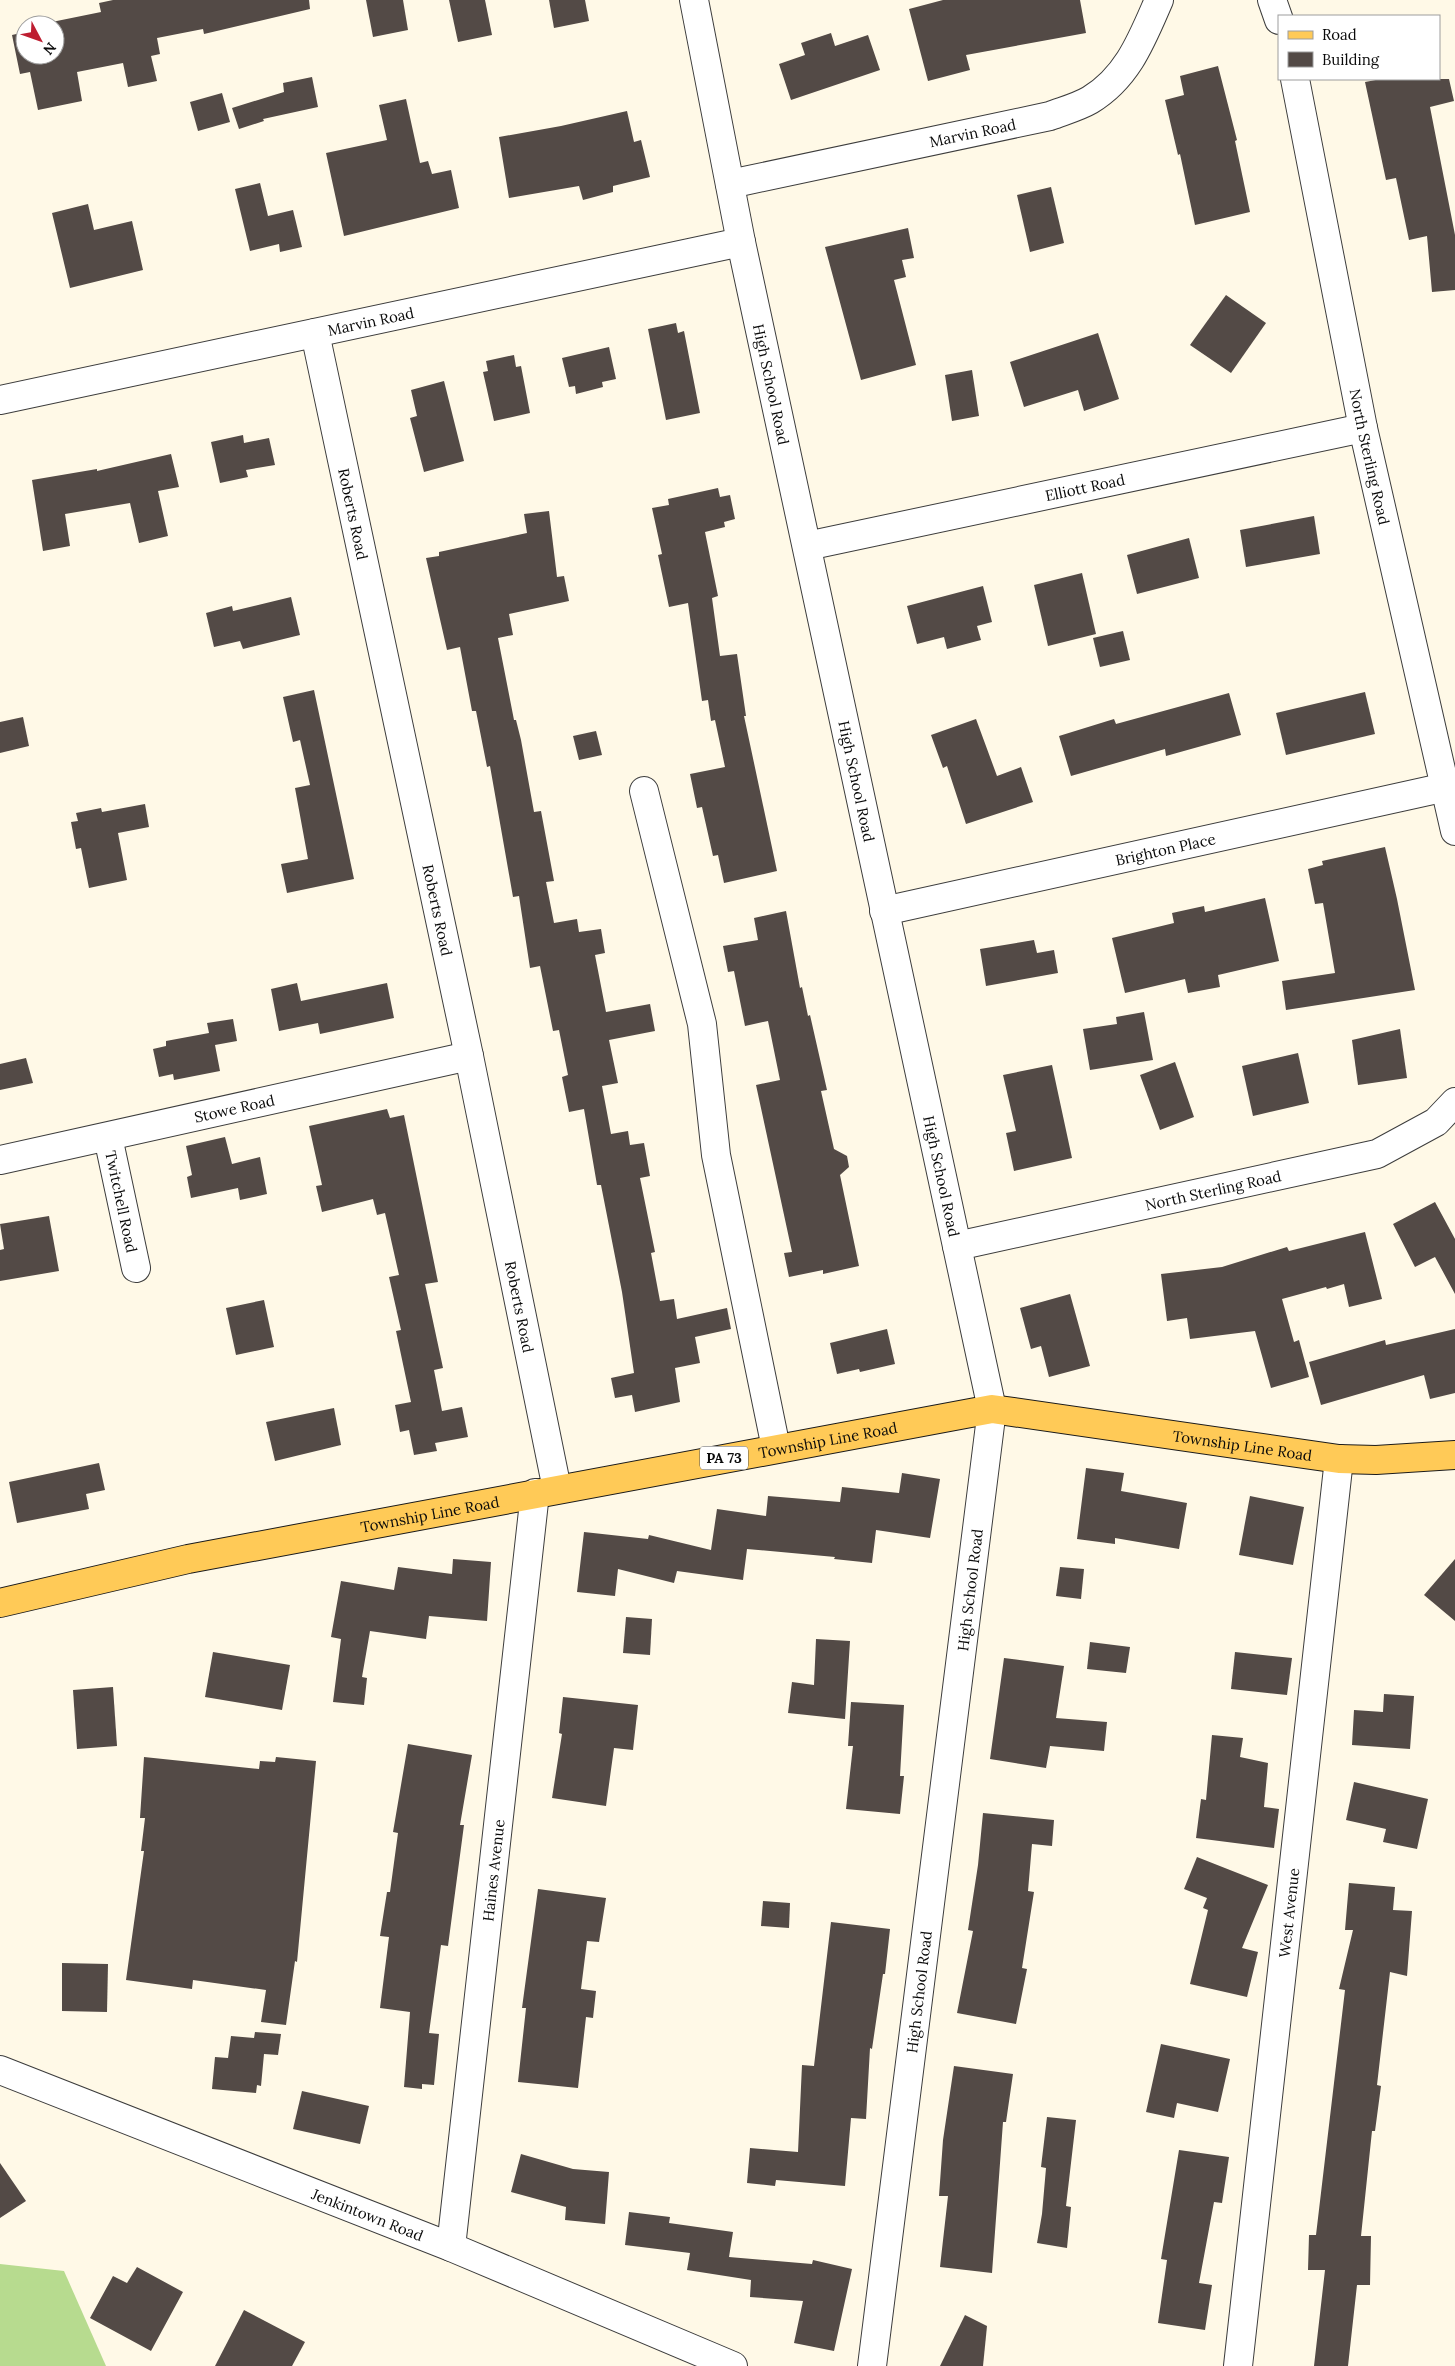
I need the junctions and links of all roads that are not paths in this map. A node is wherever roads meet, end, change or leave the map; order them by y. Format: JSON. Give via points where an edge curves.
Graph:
{"nodes":[{"id":1,"x":694,"y":0,"type":"edge"},
{"id":2,"x":1159,"y":0,"type":"edge"},
{"id":3,"x":1272,"y":0,"type":"edge"},
{"id":4,"x":1278,"y":17,"type":"edge"},
{"id":5,"x":1295,"y":80,"type":"edge"},
{"id":6,"x":730,"y":184,"type":"junction"},
{"id":7,"x":741,"y":242,"type":"junction"},
{"id":8,"x":315,"y":333,"type":"junction"},
{"id":9,"x":0,"y":400,"type":"edge"},
{"id":10,"x":1363,"y":428,"type":"junction"},
{"id":11,"x":807,"y":546,"type":"junction"},
{"id":12,"x":1446,"y":787,"type":"junction"},
{"id":13,"x":644,"y":791,"type":"dead end"},
{"id":14,"x":1455,"y":831,"type":"edge"},
{"id":15,"x":884,"y":911,"type":"junction"},
{"id":16,"x":469,"y":1056,"type":"junction"},
{"id":17,"x":1455,"y":1102,"type":"edge"},
{"id":18,"x":108,"y":1137,"type":"junction"},
{"id":19,"x":0,"y":1160,"type":"edge"},
{"id":20,"x":957,"y":1246,"type":"junction"},
{"id":21,"x":136,"y":1268,"type":"dead end"},
{"id":22,"x":992,"y":1409,"type":"junction"},
{"id":23,"x":776,"y":1448,"type":"junction"},
{"id":24,"x":1455,"y":1455,"type":"edge"},
{"id":25,"x":1339,"y":1459,"type":"junction"},
{"id":26,"x":546,"y":1491,"type":"junction"},
{"id":27,"x":0,"y":1603,"type":"edge"},
{"id":28,"x":0,"y":2070,"type":"edge"},
{"id":29,"x":451,"y":2247,"type":"junction"},
{"id":30,"x":699,"y":2360,"type":"edge"},
{"id":31,"x":734,"y":2366,"type":"edge"},
{"id":32,"x":872,"y":2366,"type":"edge"},
{"id":33,"x":1238,"y":2366,"type":"edge"}],
"edges":[{"from":1,"to":6,"type":"street","name":"High School Road"},
{"from":2,"to":6,"type":"street","name":"Marvin Road","via":[[1138,49],[1118,78],[1089,101],[1050,116]]},
{"from":3,"to":4,"type":"street"},
{"from":5,"to":10,"type":"street","name":"North Sterling Road"},
{"from":6,"to":7,"type":"street","name":"High School Road"},
{"from":7,"to":8,"type":"street","name":"Marvin Road"},
{"from":7,"to":11,"type":"street","name":"High School Road"},
{"from":8,"to":9,"type":"street","name":"Marvin Road"},
{"from":8,"to":16,"type":"street","name":"Roberts Road"},
{"from":10,"to":11,"type":"street","name":"Elliott Road"},
{"from":10,"to":12,"type":"street","name":"North Sterling Road"},
{"from":11,"to":15,"type":"street","name":"High School Road"},
{"from":12,"to":14,"type":"street","name":"North Sterling Road"},
{"from":12,"to":15,"type":"street","name":"Brighton Place"},
{"from":13,"to":23,"type":"street","via":[[702,1024],[716,1155]]},
{"from":15,"to":20,"type":"street","name":"High School Road"},
{"from":16,"to":18,"type":"street","name":"Stowe Road"},
{"from":16,"to":26,"type":"street","name":"Roberts Road"},
{"from":17,"to":20,"type":"street","name":"North Sterling Road","via":[[1436,1122],[1377,1154]]},
{"from":18,"to":19,"type":"street","name":"Stowe Road"},
{"from":18,"to":21,"type":"street","name":"Twitchell Road"},
{"from":20,"to":22,"type":"street","name":"High School Road"},
{"from":22,"to":23,"type":"main road","name":"Township Line Road","number":"PA 73"},
{"from":22,"to":25,"type":"main road","name":"Township Line Road","number":"PA 73"},
{"from":22,"to":32,"type":"street","name":"High School Road"},
{"from":23,"to":26,"type":"main road","name":"Township Line Road","number":"PA 73"},
{"from":24,"to":25,"type":"main road","name":"Township Line Road","number":"PA 73"},
{"from":25,"to":33,"type":"street","name":"West Avenue"},
{"from":26,"to":27,"type":"main road","name":"Township Line Road","number":"PA 73","via":[[188,1559]]},
{"from":26,"to":29,"type":"street","name":"Haines Avenue"},
{"from":28,"to":29,"type":"street","name":"Jenkintown Road"},
{"from":29,"to":30,"type":"street","name":"Jenkintown Road"},
{"from":30,"to":31,"type":"street","name":"Jenkintown Road"}]}
